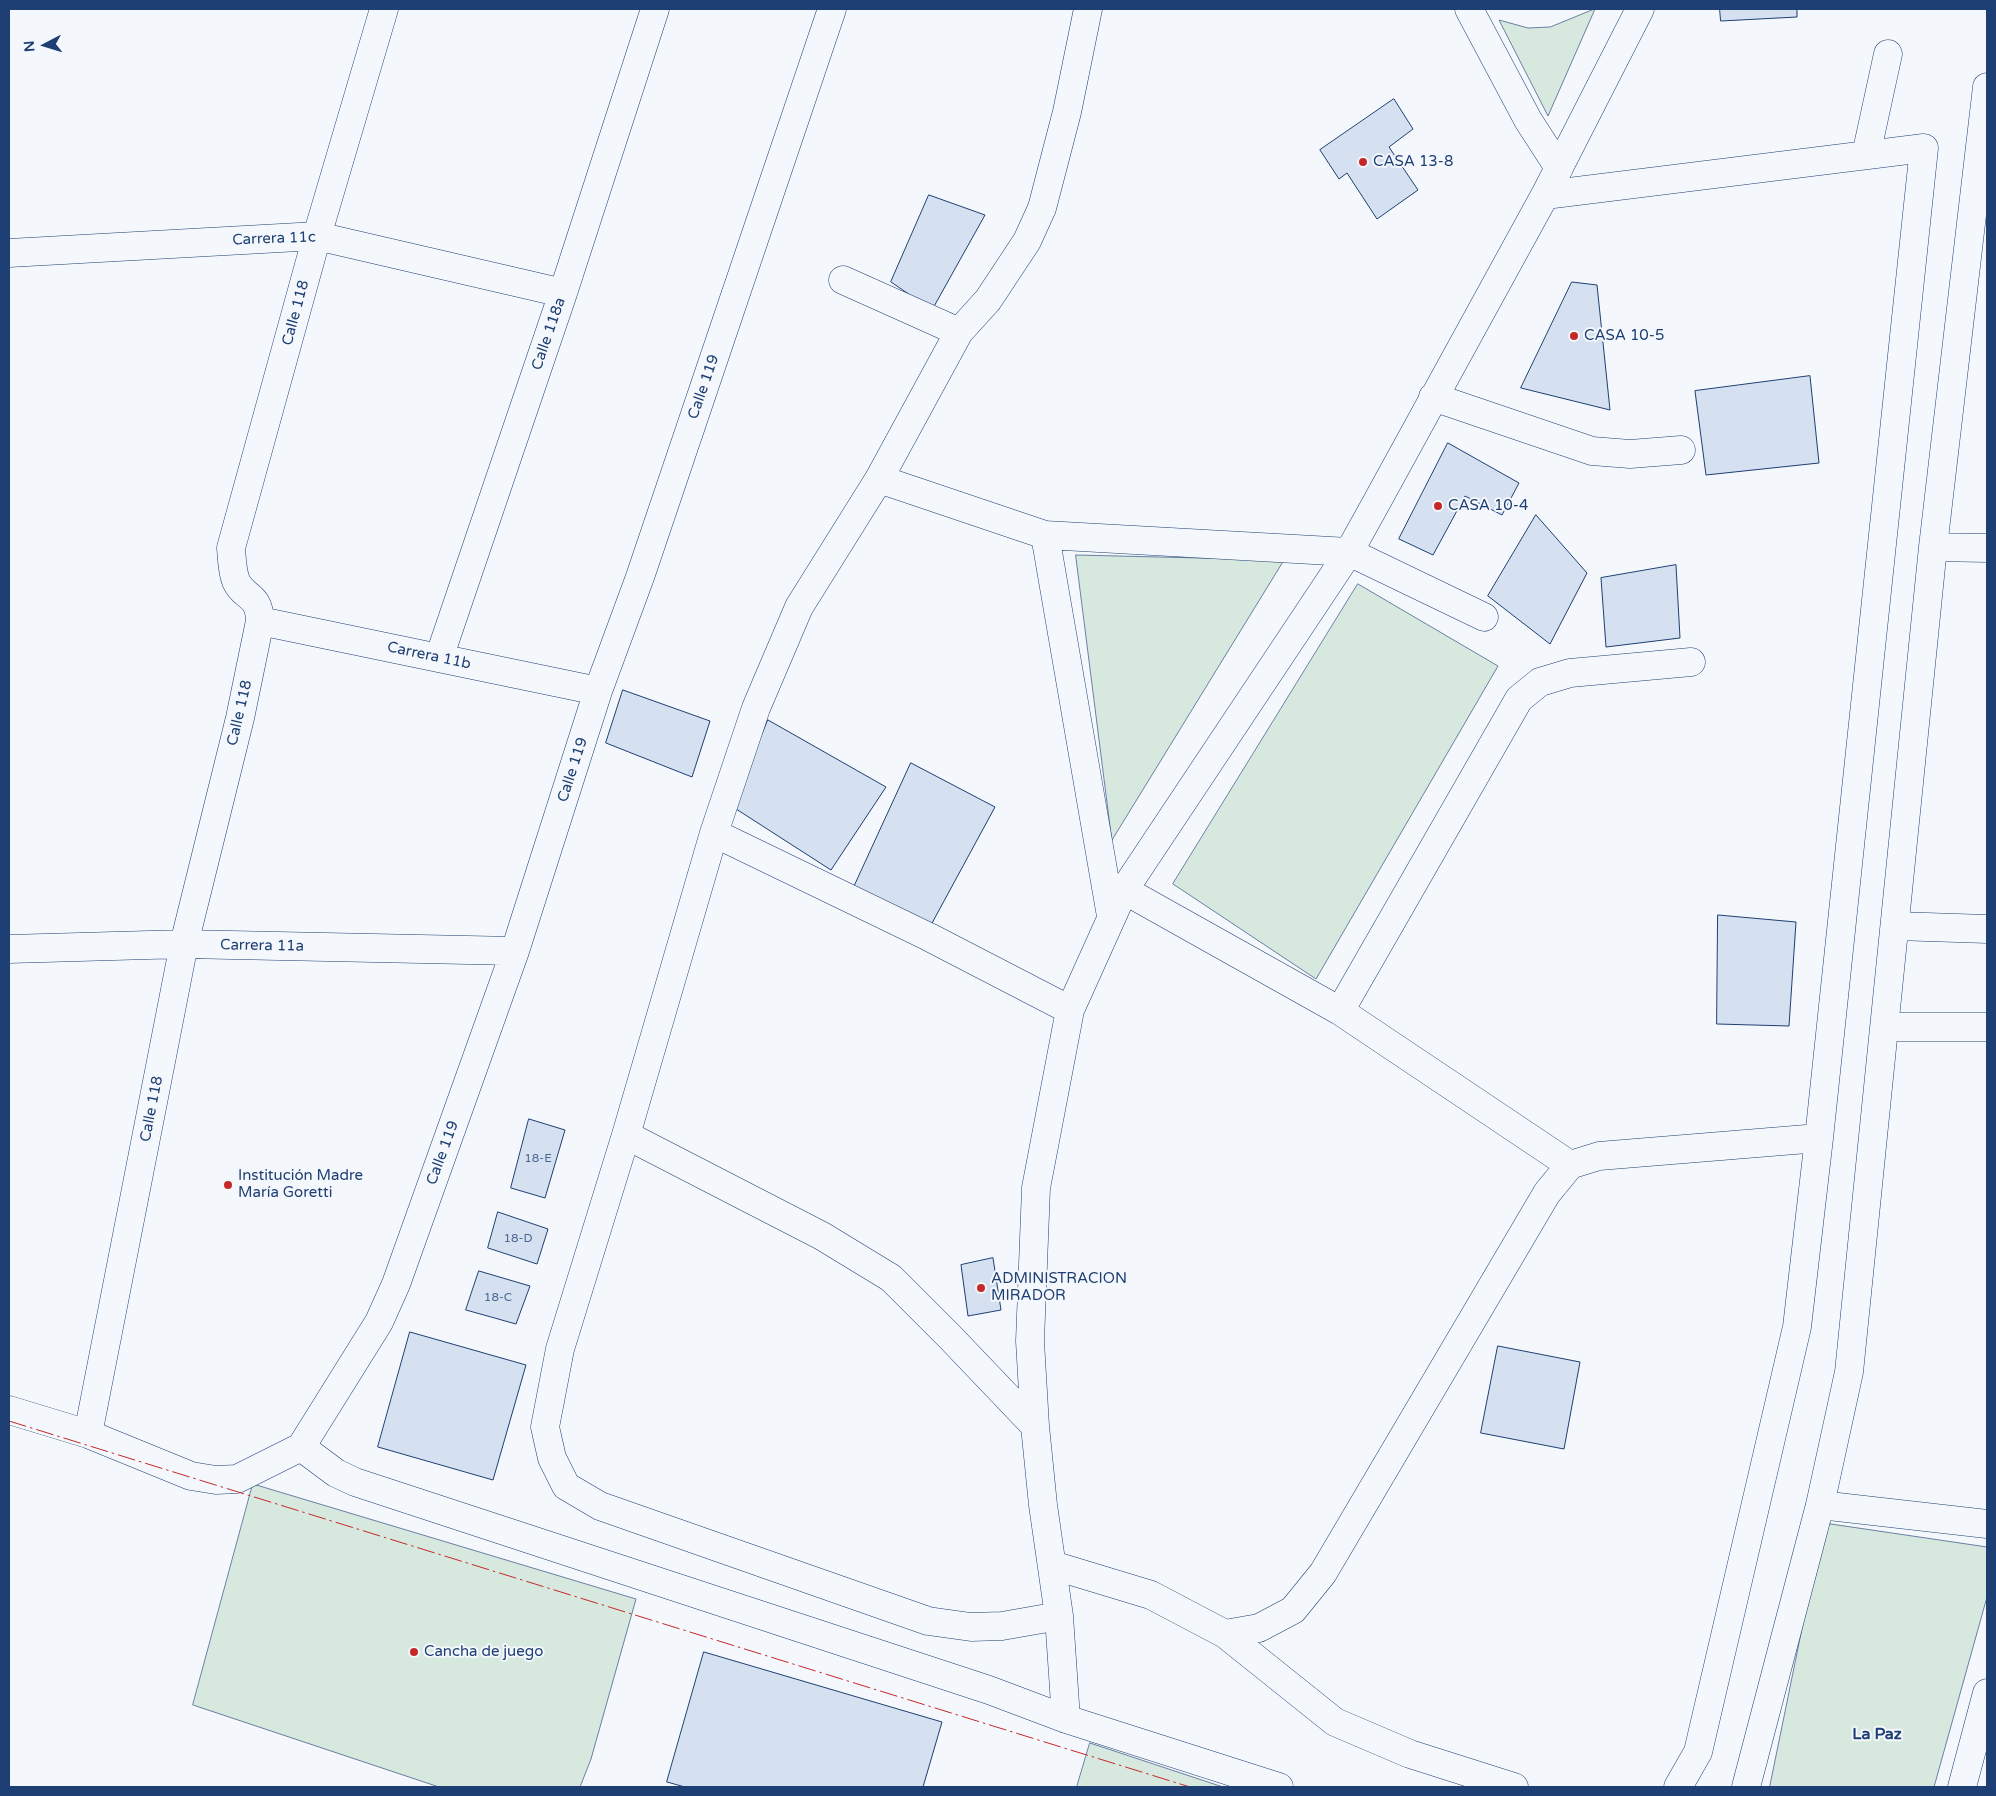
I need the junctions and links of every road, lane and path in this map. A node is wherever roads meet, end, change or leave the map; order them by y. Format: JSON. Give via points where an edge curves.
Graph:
{"nodes":[{"id":1,"x":384,"y":9,"type":"edge"},
{"id":2,"x":655,"y":9,"type":"edge"},
{"id":3,"x":832,"y":9,"type":"edge"},
{"id":4,"x":1088,"y":9,"type":"edge"},
{"id":5,"x":1470,"y":9,"type":"edge"},
{"id":6,"x":1640,"y":9,"type":"edge"},
{"id":7,"x":1888,"y":54,"type":"dead end"},
{"id":8,"x":1987,"y":87,"type":"edge"},
{"id":9,"x":1866,"y":155,"type":"junction"},
{"id":10,"x":1559,"y":168,"type":"junction"},
{"id":11,"x":1545,"y":195,"type":"junction"},
{"id":12,"x":317,"y":236,"type":"junction"},
{"id":13,"x":9,"y":253,"type":"edge"},
{"id":14,"x":844,"y":280,"type":"dead end"},
{"id":15,"x":563,"y":293,"type":"junction"},
{"id":16,"x":959,"y":332,"type":"junction"},
{"id":17,"x":1434,"y":397,"type":"junction"},
{"id":18,"x":1681,"y":450,"type":"dead end"},
{"id":19,"x":879,"y":479,"type":"junction"},
{"id":20,"x":1044,"y":535,"type":"junction"},
{"id":21,"x":1933,"y":546,"type":"junction"},
{"id":22,"x":1987,"y":548,"type":"edge"},
{"id":23,"x":1349,"y":552,"type":"junction"},
{"id":24,"x":1484,"y":617,"type":"dead end"},
{"id":25,"x":260,"y":621,"type":"junction"},
{"id":26,"x":439,"y":658,"type":"junction"},
{"id":27,"x":1691,"y":662,"type":"dead end"},
{"id":28,"x":598,"y":691,"type":"junction"},
{"id":29,"x":714,"y":833,"type":"junction"},
{"id":30,"x":1124,"y":890,"type":"junction"},
{"id":31,"x":1111,"y":916,"type":"junction"},
{"id":32,"x":1896,"y":926,"type":"junction"},
{"id":33,"x":1987,"y":929,"type":"edge"},
{"id":34,"x":184,"y":944,"type":"junction"},
{"id":35,"x":9,"y":949,"type":"edge"},
{"id":36,"x":515,"y":951,"type":"junction"},
{"id":37,"x":1070,"y":1010,"type":"junction"},
{"id":38,"x":1340,"y":1011,"type":"junction"},
{"id":39,"x":1885,"y":1027,"type":"junction"},
{"id":40,"x":1987,"y":1027,"type":"edge"},
{"id":41,"x":626,"y":1135,"type":"junction"},
{"id":42,"x":1820,"y":1138,"type":"junction"},
{"id":43,"x":1570,"y":1165,"type":"junction"},
{"id":44,"x":9,"y":1410,"type":"edge"},
{"id":45,"x":1035,"y":1426,"type":"junction"},
{"id":46,"x":88,"y":1434,"type":"junction"},
{"id":47,"x":301,"y":1447,"type":"junction"},
{"id":48,"x":1820,"y":1505,"type":"junction"},
{"id":49,"x":1987,"y":1524,"type":"edge"},
{"id":50,"x":1052,"y":1565,"type":"junction"},
{"id":51,"x":1059,"y":1616,"type":"junction"},
{"id":52,"x":1225,"y":1634,"type":"junction"},
{"id":53,"x":1987,"y":1692,"type":"edge"},
{"id":54,"x":1066,"y":1719,"type":"junction"},
{"id":55,"x":1279,"y":1787,"type":"edge"},
{"id":56,"x":1514,"y":1787,"type":"edge"},
{"id":57,"x":1678,"y":1787,"type":"edge"},
{"id":58,"x":1746,"y":1787,"type":"edge"},
{"id":59,"x":1962,"y":1787,"type":"edge"}],
"edges":[{"from":1,"to":12,"type":"street","name":"Calle 118"},
{"from":2,"to":15,"type":"street","name":"Calle 118a"},
{"from":3,"to":28,"type":"street","name":"Calle 119","via":[[640,577]]},
{"from":4,"to":16,"type":"street","via":[[1067,112],[1042,208],[1007,275]]},
{"from":5,"to":10,"type":"street","via":[[1528,120]]},
{"from":6,"to":10,"type":"street"},
{"from":7,"to":9,"type":"street"},
{"from":8,"to":21,"type":"street"},
{"from":9,"to":11,"type":"street"},
{"from":9,"to":42,"type":"street","via":[[1924,148]]},
{"from":10,"to":11,"type":"street"},
{"from":11,"to":17,"type":"street"},
{"from":12,"to":13,"type":"street","name":"Carrera 11c"},
{"from":12,"to":15,"type":"street","name":"Carrera 11c"},
{"from":12,"to":25,"type":"street","name":"Calle 118","via":[[231,548],[237,582],[256,602]]},
{"from":14,"to":16,"type":"street"},
{"from":15,"to":26,"type":"street","name":"Calle 118a"},
{"from":16,"to":19,"type":"street"},
{"from":17,"to":18,"type":"street","via":[[1592,451],[1630,454]]},
{"from":17,"to":23,"type":"street"},
{"from":19,"to":20,"type":"street"},
{"from":19,"to":29,"type":"street","via":[[799,607],[756,708]]},
{"from":20,"to":23,"type":"street"},
{"from":20,"to":31,"type":"street"},
{"from":21,"to":22,"type":"street"},
{"from":21,"to":32,"type":"street"},
{"from":23,"to":24,"type":"street"},
{"from":23,"to":30,"type":"street"},
{"from":25,"to":26,"type":"street","name":"Carrera 11b"},
{"from":25,"to":34,"type":"street","name":"Calle 118","via":[[240,718]]},
{"from":26,"to":28,"type":"street","name":"Carrera 11b"},
{"from":27,"to":38,"type":"street","via":[[1570,673],[1540,682],[1519,698]]},
{"from":28,"to":36,"type":"street","name":"Calle 119"},
{"from":29,"to":37,"type":"street","via":[[912,928]]},
{"from":29,"to":41,"type":"street"},
{"from":30,"to":31,"type":"street"},
{"from":30,"to":38,"type":"street"},
{"from":31,"to":37,"type":"street"},
{"from":32,"to":33,"type":"street"},
{"from":32,"to":39,"type":"street"},
{"from":34,"to":35,"type":"street","name":"Carrera 11a"},
{"from":34,"to":36,"type":"street","name":"Carrera 11a"},
{"from":34,"to":46,"type":"street","name":"Calle 118"},
{"from":36,"to":47,"type":"street","name":"Calle 119","via":[[383,1314]]},
{"from":37,"to":45,"type":"street","via":[[1036,1188],[1030,1341]]},
{"from":38,"to":43,"type":"street"},
{"from":39,"to":40,"type":"street"},
{"from":39,"to":48,"type":"street","via":[[1849,1372]]},
{"from":41,"to":45,"type":"street","via":[[822,1236],[891,1278]]},
{"from":41,"to":51,"type":"street","via":[[560,1349],[545,1427],[552,1458],[566,1486],[600,1506],[928,1621],[1002,1626]]},
{"from":42,"to":43,"type":"street","via":[[1599,1156]]},
{"from":42,"to":57,"type":"street","via":[[1797,1327],[1698,1752]]},
{"from":43,"to":52,"type":"street","via":[[1547,1194],[1323,1573],[1293,1610],[1259,1628]]},
{"from":44,"to":46,"type":"street"},
{"from":45,"to":50,"type":"street"},
{"from":46,"to":47,"type":"street","via":[[191,1476],[216,1480],[237,1479]]},
{"from":47,"to":54,"type":"street","via":[[336,1474],[355,1482],[989,1690]]},
{"from":48,"to":49,"type":"street"},
{"from":48,"to":58,"type":"street"},
{"from":50,"to":51,"type":"street"},
{"from":50,"to":52,"type":"street","via":[[1151,1595]]},
{"from":51,"to":54,"type":"street"},
{"from":52,"to":56,"type":"street","via":[[1335,1722],[1410,1754]]},
{"from":53,"to":59,"type":"street"},
{"from":54,"to":55,"type":"street"}]}
